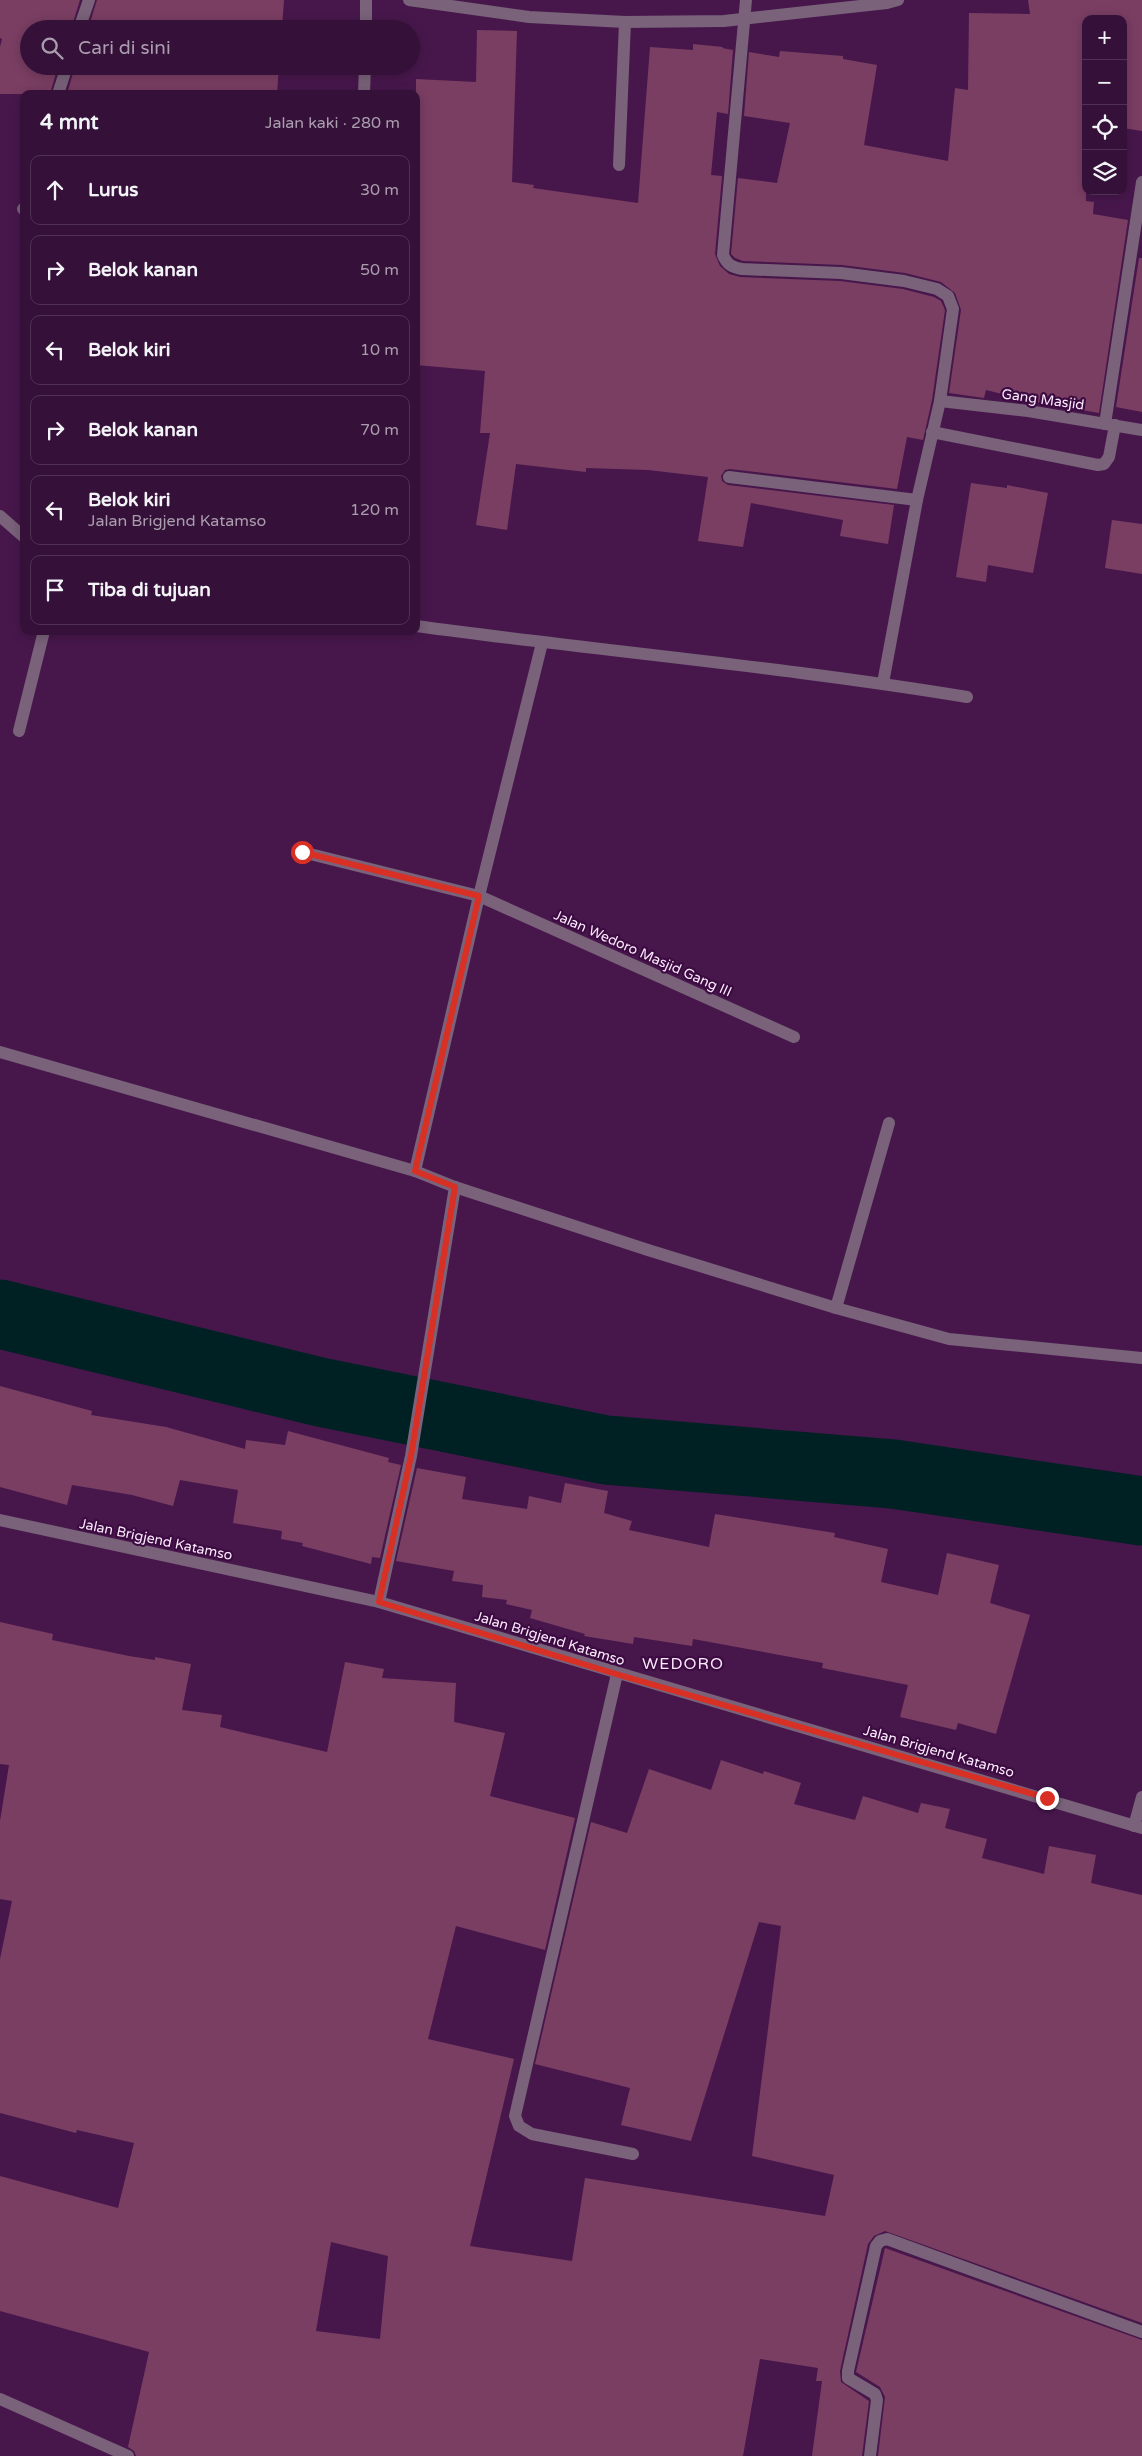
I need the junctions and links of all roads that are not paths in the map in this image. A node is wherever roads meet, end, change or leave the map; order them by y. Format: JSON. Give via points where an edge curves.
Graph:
{"nodes":[{"id":1,"x":89,"y":0,"type":"edge"},
{"id":2,"x":366,"y":0,"type":"edge"},
{"id":3,"x":409,"y":0,"type":"edge"},
{"id":4,"x":746,"y":0,"type":"edge"},
{"id":5,"x":898,"y":0,"type":"edge"},
{"id":6,"x":745,"y":18,"type":"junction"},
{"id":7,"x":83,"y":20,"type":"edge"},
{"id":8,"x":366,"y":20,"type":"edge"},
{"id":9,"x":625,"y":22,"type":"junction"},
{"id":10,"x":64,"y":75,"type":"edge"},
{"id":11,"x":365,"y":75,"type":"edge"},
{"id":12,"x":59,"y":90,"type":"edge"},
{"id":13,"x":364,"y":90,"type":"edge"},
{"id":14,"x":619,"y":165,"type":"dead end"},
{"id":15,"x":1142,"y":182,"type":"edge"},
{"id":16,"x":940,"y":401,"type":"junction"},
{"id":17,"x":1110,"y":424,"type":"junction"},
{"id":18,"x":1142,"y":430,"type":"edge"},
{"id":19,"x":932,"y":432,"type":"junction"},
{"id":20,"x":729,"y":477,"type":"dead end"},
{"id":21,"x":917,"y":500,"type":"junction"},
{"id":22,"x":0,"y":516,"type":"edge"},
{"id":23,"x":20,"y":534,"type":"edge"},
{"id":24,"x":420,"y":627,"type":"edge"},
{"id":25,"x":43,"y":635,"type":"edge"},
{"id":26,"x":542,"y":643,"type":"junction"},
{"id":27,"x":883,"y":683,"type":"junction"},
{"id":28,"x":967,"y":697,"type":"dead end"},
{"id":29,"x":19,"y":731,"type":"dead end"},
{"id":30,"x":302,"y":852,"type":"dead end"},
{"id":31,"x":479,"y":896,"type":"junction"},
{"id":32,"x":794,"y":1037,"type":"dead end"},
{"id":33,"x":0,"y":1052,"type":"edge"},
{"id":34,"x":890,"y":1123,"type":"dead end"},
{"id":35,"x":415,"y":1171,"type":"junction"},
{"id":36,"x":455,"y":1187,"type":"junction"},
{"id":37,"x":836,"y":1308,"type":"junction"},
{"id":38,"x":1142,"y":1358,"type":"edge"},
{"id":39,"x":0,"y":1520,"type":"edge"},
{"id":40,"x":379,"y":1602,"type":"junction"},
{"id":41,"x":616,"y":1674,"type":"junction"},
{"id":42,"x":1142,"y":1797,"type":"edge"},
{"id":43,"x":1138,"y":1827,"type":"edge"},
{"id":44,"x":633,"y":2154,"type":"dead end"},
{"id":45,"x":1142,"y":2332,"type":"edge"},
{"id":46,"x":0,"y":2399,"type":"edge"},
{"id":47,"x":128,"y":2456,"type":"edge"},
{"id":48,"x":870,"y":2456,"type":"edge"}],
"edges":[{"from":1,"to":7,"type":"street"},
{"from":2,"to":8,"type":"street"},
{"from":3,"to":9,"type":"street","via":[[529,17]]},
{"from":4,"to":6,"type":"street"},
{"from":5,"to":6,"type":"street"},
{"from":6,"to":9,"type":"street"},
{"from":6,"to":16,"type":"street","via":[[723,255],[726,262],[742,269],[840,273],[904,281],[937,289],[948,296],[953,309]]},
{"from":9,"to":14,"type":"street"},
{"from":10,"to":12,"type":"street"},
{"from":11,"to":13,"type":"street"},
{"from":15,"to":17,"type":"street"},
{"from":16,"to":17,"type":"street","name":"Gang Masjid"},
{"from":16,"to":19,"type":"street"},
{"from":17,"to":18,"type":"street","name":"Gang Masjid"},
{"from":17,"to":19,"type":"street","via":[[1109,457],[1104,464],[1098,465]]},
{"from":19,"to":21,"type":"street"},
{"from":20,"to":21,"type":"street"},
{"from":21,"to":27,"type":"street"},
{"from":22,"to":23,"type":"street"},
{"from":24,"to":26,"type":"street"},
{"from":25,"to":29,"type":"street"},
{"from":26,"to":27,"type":"street"},
{"from":26,"to":31,"type":"street"},
{"from":27,"to":28,"type":"street"},
{"from":30,"to":31,"type":"street","name":"Jalan Wedoro Masjid Gang III"},
{"from":31,"to":32,"type":"street","name":"Jalan Wedoro Masjid Gang III"},
{"from":31,"to":35,"type":"street"},
{"from":33,"to":35,"type":"street"},
{"from":34,"to":37,"type":"street"},
{"from":35,"to":36,"type":"street"},
{"from":36,"to":37,"type":"street"},
{"from":36,"to":40,"type":"street","via":[[411,1456]]},
{"from":37,"to":38,"type":"street","via":[[949,1340]]},
{"from":39,"to":40,"type":"street","name":"Jalan Brigjend Katamso"},
{"from":40,"to":41,"type":"street","name":"Jalan Brigjend Katamso"},
{"from":41,"to":43,"type":"street","name":"Jalan Brigjend Katamso"},
{"from":41,"to":44,"type":"street","via":[[515,2116],[519,2126],[532,2134]]},
{"from":42,"to":43,"type":"street"},
{"from":45,"to":48,"type":"street","via":[[887,2239],[880,2241],[876,2246],[848,2371],[848,2378],[875,2394],[877,2400]]},
{"from":46,"to":47,"type":"street"}]}
